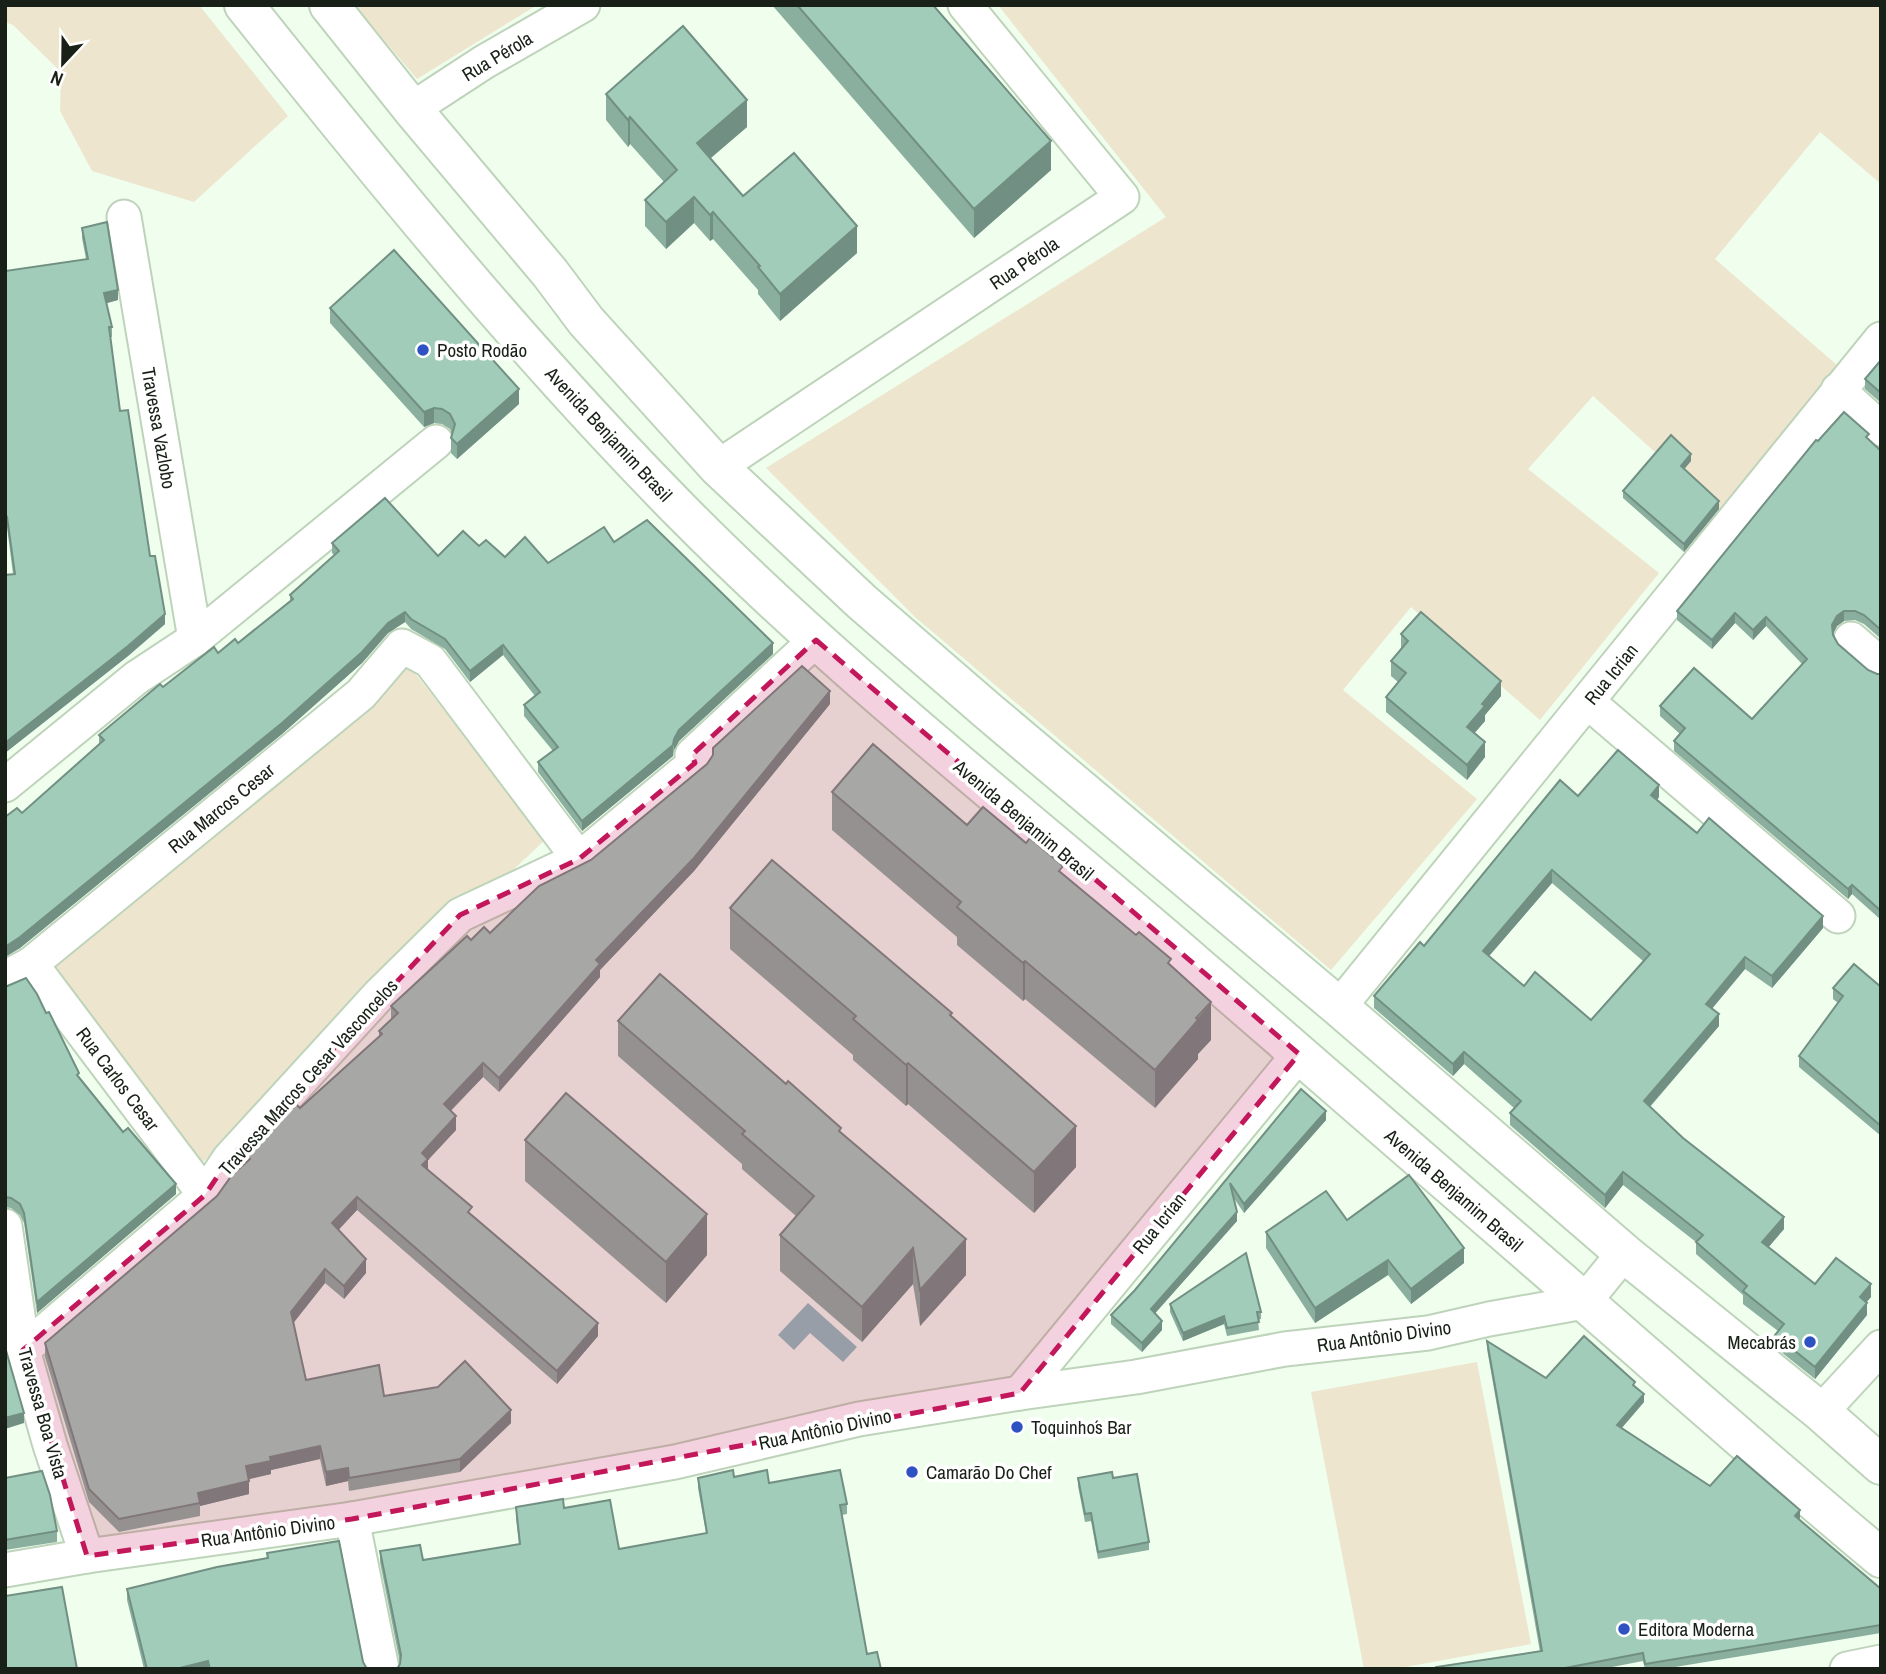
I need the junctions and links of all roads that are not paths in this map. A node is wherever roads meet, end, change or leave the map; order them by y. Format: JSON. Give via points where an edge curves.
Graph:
{"nodes":[{"id":1,"x":244,"y":5,"type":"edge"},
{"id":2,"x":329,"y":5,"type":"edge"},
{"id":3,"x":583,"y":5,"type":"edge"},
{"id":4,"x":964,"y":5,"type":"edge"},
{"id":5,"x":412,"y":109,"type":"junction"},
{"id":6,"x":124,"y":217,"type":"dead end"},
{"id":7,"x":597,"y":333,"type":"junction"},
{"id":8,"x":1881,"y":339,"type":"edge"},
{"id":9,"x":548,"y":369,"type":"junction"},
{"id":10,"x":1838,"y":390,"type":"junction"},
{"id":11,"x":1881,"y":429,"type":"edge"},
{"id":12,"x":436,"y":442,"type":"dead end"},
{"id":13,"x":718,"y":467,"type":"junction"},
{"id":14,"x":195,"y":639,"type":"junction"},
{"id":15,"x":1851,"y":639,"type":"dead end"},
{"id":16,"x":816,"y":640,"type":"junction"},
{"id":17,"x":1881,"y":666,"type":"edge"},
{"id":18,"x":1588,"y":702,"type":"junction"},
{"id":19,"x":5,"y":785,"type":"edge"},
{"id":20,"x":1119,"y":821,"type":"junction"},
{"id":21,"x":579,"y":859,"type":"junction"},
{"id":22,"x":1081,"y":869,"type":"junction"},
{"id":23,"x":1838,"y":916,"type":"dead end"},
{"id":24,"x":18,"y":971,"type":"edge"},
{"id":25,"x":1339,"y":1006,"type":"junction"},
{"id":26,"x":1299,"y":1054,"type":"junction"},
{"id":27,"x":205,"y":1195,"type":"junction"},
{"id":28,"x":5,"y":1226,"type":"edge"},
{"id":29,"x":1624,"y":1253,"type":"junction"},
{"id":30,"x":1584,"y":1302,"type":"junction"},
{"id":31,"x":1881,"y":1347,"type":"edge"},
{"id":32,"x":23,"y":1350,"type":"junction"},
{"id":33,"x":1020,"y":1393,"type":"junction"},
{"id":34,"x":1821,"y":1412,"type":"junction"},
{"id":35,"x":1881,"y":1465,"type":"edge"},
{"id":36,"x":352,"y":1519,"type":"junction"},
{"id":37,"x":87,"y":1556,"type":"junction"},
{"id":38,"x":1881,"y":1558,"type":"edge"},
{"id":39,"x":5,"y":1570,"type":"edge"},
{"id":40,"x":1881,"y":1662,"type":"edge"},
{"id":41,"x":382,"y":1669,"type":"edge"},
{"id":42,"x":1847,"y":1669,"type":"edge"}],
"edges":[{"from":1,"to":9,"type":"main road","name":"Avenida Benjamim Brasil","via":[[460,270]]},
{"from":2,"to":5,"type":"main road"},
{"from":3,"to":5,"type":"street","name":"Rua Pérola"},
{"from":4,"to":13,"type":"street","name":"Rua Pérola","via":[[1122,197]]},
{"from":5,"to":7,"type":"main road"},
{"from":6,"to":14,"type":"street","name":"Travessa Vazlobo"},
{"from":7,"to":9,"type":"main road"},
{"from":7,"to":13,"type":"main road"},
{"from":8,"to":10,"type":"street","name":"Rua Icrian"},
{"from":9,"to":16,"type":"main road","name":"Avenida Benjamim Brasil","via":[[682,513]]},
{"from":10,"to":11,"type":"street"},
{"from":10,"to":18,"type":"street","name":"Rua Icrian"},
{"from":12,"to":14,"type":"street"},
{"from":13,"to":20,"type":"main road","via":[[862,602]]},
{"from":14,"to":19,"type":"street","via":[[136,678]]},
{"from":15,"to":17,"type":"street"},
{"from":16,"to":21,"type":"street","name":"Travessa Marcos Cesar Vasconcelos","via":[[692,755],[695,764]]},
{"from":16,"to":22,"type":"main road","name":"Avenida Benjamim Brasil"},
{"from":18,"to":23,"type":"street"},
{"from":18,"to":25,"type":"street","name":"Rua Icrian"},
{"from":20,"to":22,"type":"main road"},
{"from":20,"to":25,"type":"main road"},
{"from":21,"to":24,"type":"street","name":"Rua Marcos Cesar","via":[[430,661],[402,646],[360,694]]},
{"from":21,"to":27,"type":"street","name":"Travessa Marcos Cesar Vasconcelos","via":[[460,915],[379,995],[239,1149]]},
{"from":22,"to":26,"type":"main road","name":"Avenida Benjamim Brasil"},
{"from":24,"to":27,"type":"street","name":"Rua Carlos Cesar"},
{"from":25,"to":29,"type":"main road"},
{"from":26,"to":30,"type":"main road","name":"Avenida Benjamim Brasil"},
{"from":26,"to":33,"type":"street","name":"Rua Icrian"},
{"from":27,"to":32,"type":"street","name":"Travessa Marcos Cesar Vasconcelos"},
{"from":28,"to":32,"type":"street","name":"Travessa Boa Vista"},
{"from":29,"to":30,"type":"street"},
{"from":29,"to":34,"type":"main road"},
{"from":30,"to":33,"type":"street","name":"Rua Antônio Divino","via":[[1428,1333],[1285,1349]]},
{"from":30,"to":38,"type":"main road","name":"Avenida Benjamim Brasil"},
{"from":31,"to":34,"type":"street"},
{"from":32,"to":37,"type":"street","name":"Travessa Boa Vista"},
{"from":33,"to":36,"type":"street","name":"Rua Antônio Divino","via":[[859,1419],[676,1462]]},
{"from":34,"to":35,"type":"main road"},
{"from":36,"to":37,"type":"street","name":"Rua Antônio Divino"},
{"from":36,"to":41,"type":"street"},
{"from":37,"to":39,"type":"street","name":"Rua Antônio Divino"},
{"from":40,"to":42,"type":"street"}]}
